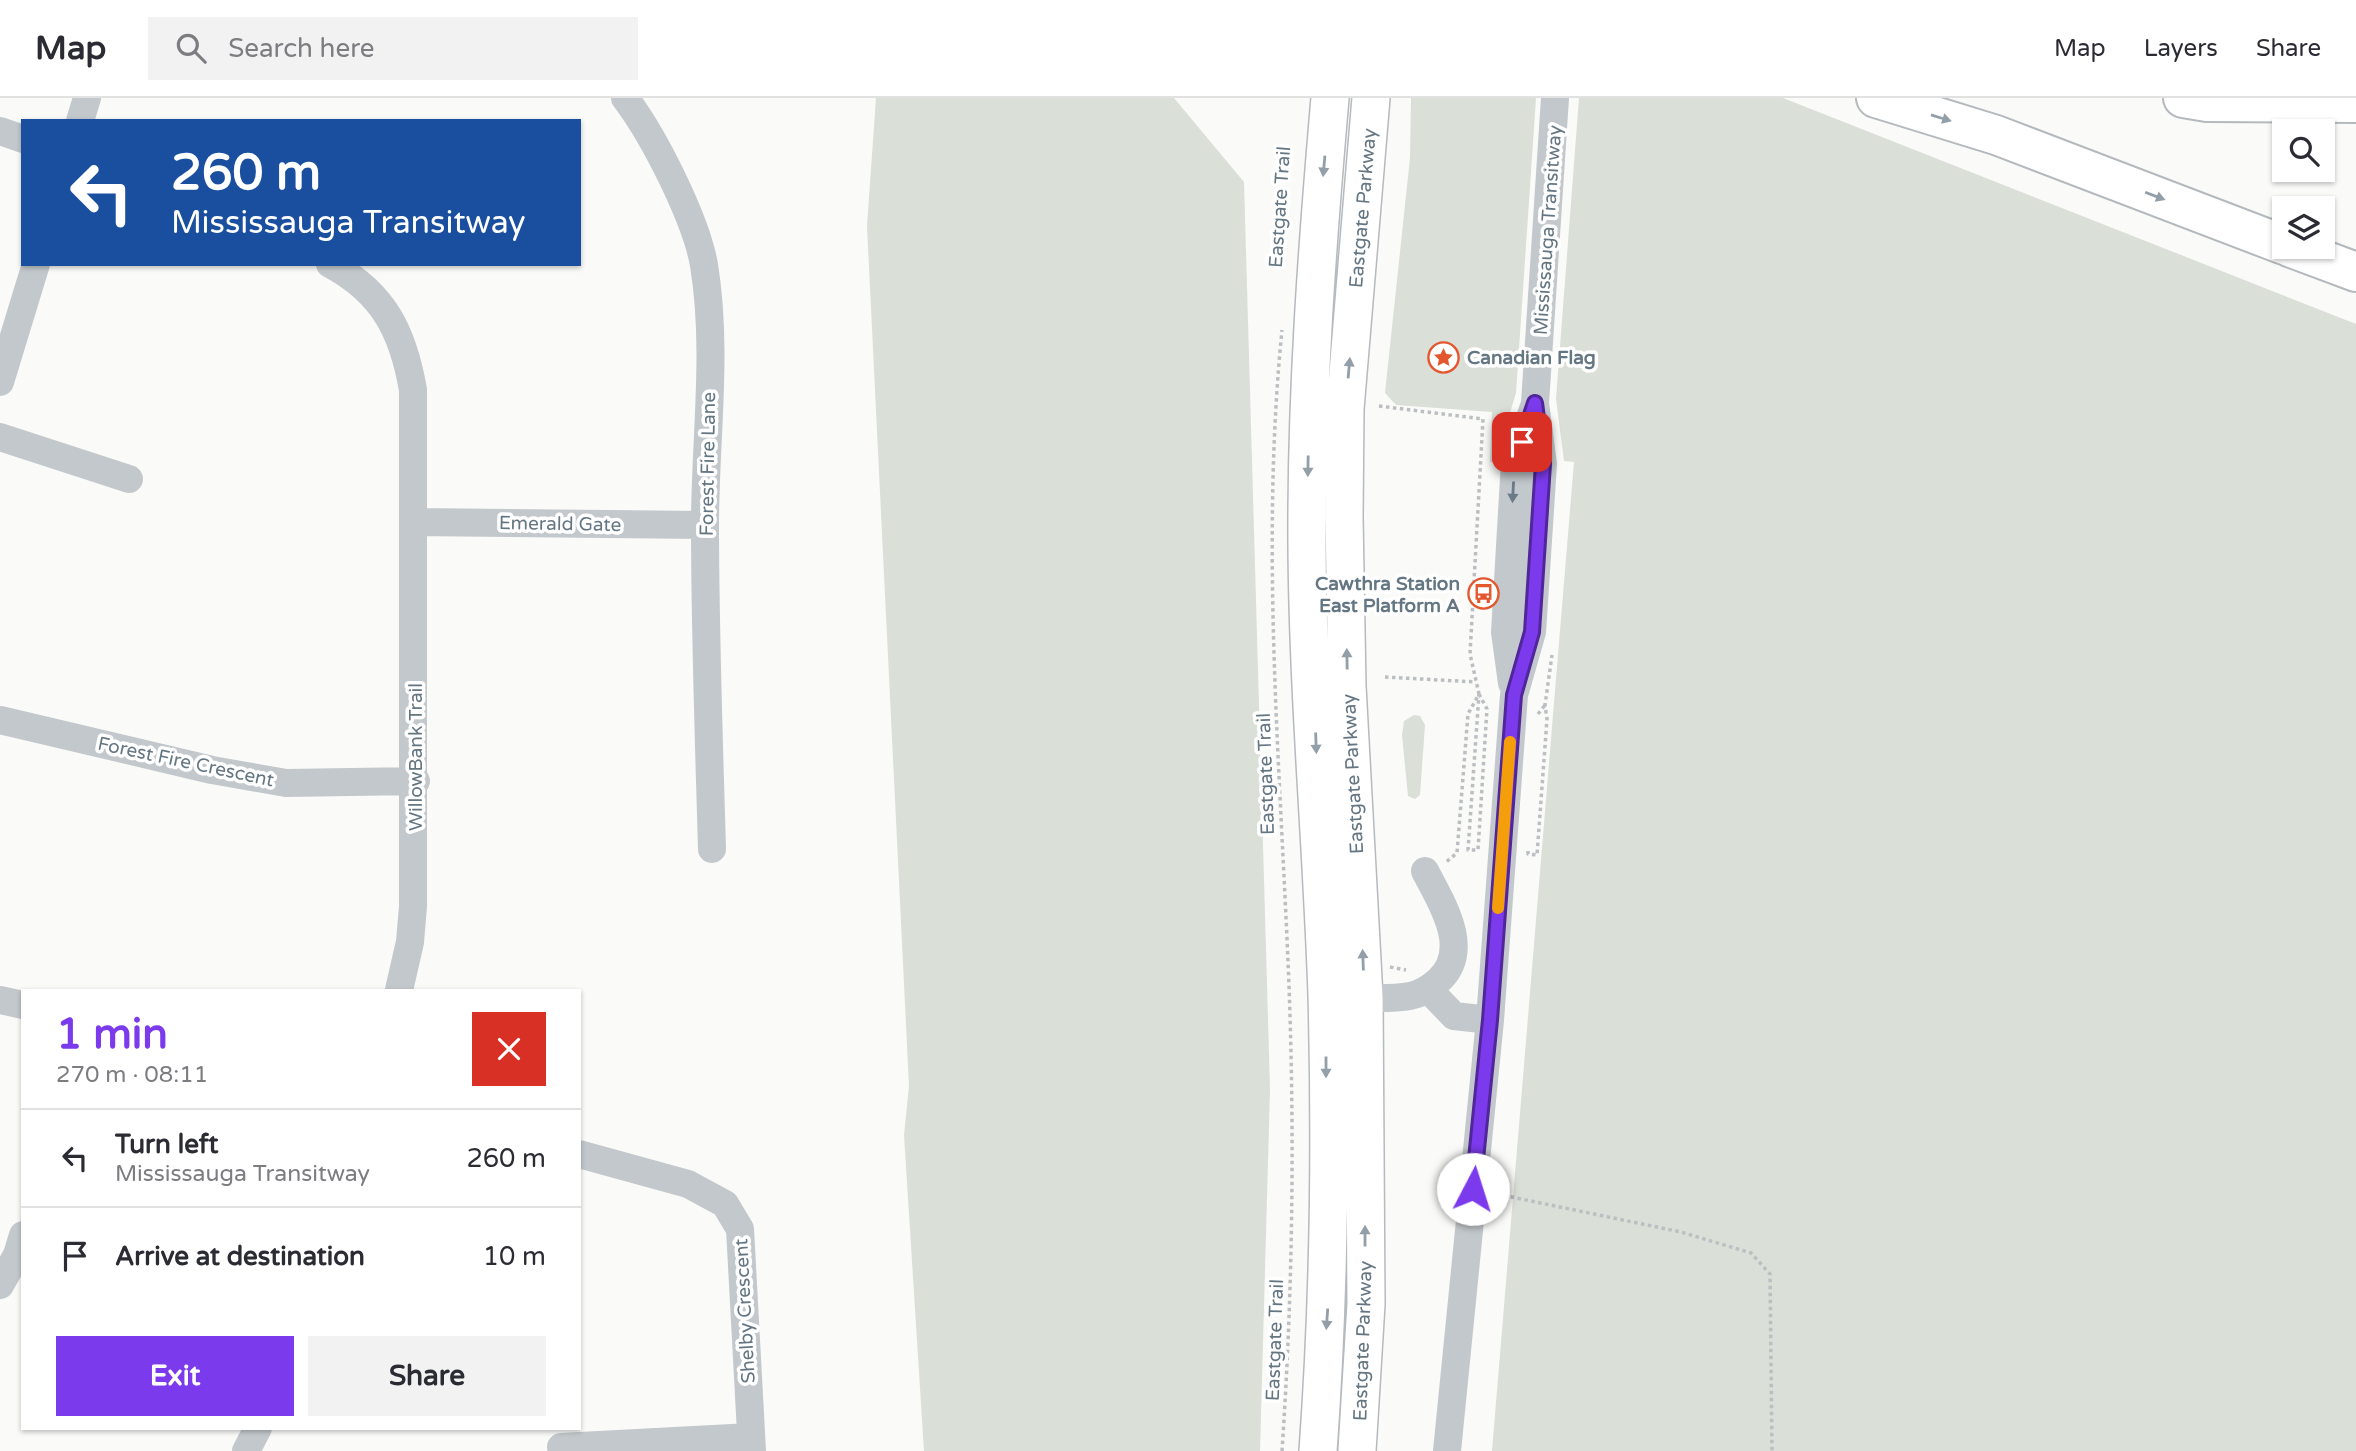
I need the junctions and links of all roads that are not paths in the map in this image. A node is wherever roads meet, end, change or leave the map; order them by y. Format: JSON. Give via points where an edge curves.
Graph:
{"nodes":[{"id":1,"x":87,"y":98,"type":"edge"},
{"id":2,"x":1330,"y":98,"type":"edge"},
{"id":3,"x":1371,"y":98,"type":"edge"},
{"id":4,"x":1555,"y":98,"type":"edge"},
{"id":5,"x":1876,"y":98,"type":"edge"},
{"id":6,"x":2183,"y":98,"type":"edge"},
{"id":7,"x":632,"y":100,"type":"edge"},
{"id":8,"x":2356,"y":103,"type":"edge"},
{"id":9,"x":81,"y":119,"type":"edge"},
{"id":10,"x":0,"y":131,"type":"edge"},
{"id":11,"x":21,"y":138,"type":"edge"},
{"id":12,"x":2272,"y":240,"type":"edge"},
{"id":13,"x":2321,"y":259,"type":"edge"},
{"id":14,"x":35,"y":266,"type":"edge"},
{"id":15,"x":334,"y":266,"type":"edge"},
{"id":16,"x":2356,"y":272,"type":"edge"},
{"id":17,"x":0,"y":382,"type":"edge"},
{"id":18,"x":0,"y":437,"type":"edge"},
{"id":19,"x":129,"y":479,"type":"dead end"},
{"id":20,"x":415,"y":522,"type":"junction"},
{"id":21,"x":705,"y":525,"type":"junction"},
{"id":22,"x":0,"y":720,"type":"edge"},
{"id":23,"x":416,"y":781,"type":"junction"},
{"id":24,"x":712,"y":849,"type":"dead end"},
{"id":25,"x":1433,"y":868,"type":"road end"},
{"id":26,"x":1422,"y":978,"type":"junction"},
{"id":27,"x":399,"y":989,"type":"edge"},
{"id":28,"x":1364,"y":997,"type":"junction"},
{"id":29,"x":1327,"y":999,"type":"junction"},
{"id":30,"x":0,"y":1000,"type":"edge"},
{"id":31,"x":21,"y":1005,"type":"edge"},
{"id":32,"x":1490,"y":1020,"type":"junction"},
{"id":33,"x":581,"y":1155,"type":"edge"},
{"id":34,"x":21,"y":1242,"type":"edge"},
{"id":35,"x":0,"y":1285,"type":"edge"},
{"id":36,"x":257,"y":1430,"type":"edge"},
{"id":37,"x":751,"y":1444,"type":"edge"},
{"id":38,"x":561,"y":1447,"type":"dead end"},
{"id":39,"x":246,"y":1451,"type":"edge"},
{"id":40,"x":1318,"y":1451,"type":"edge"},
{"id":41,"x":1357,"y":1451,"type":"edge"},
{"id":42,"x":1447,"y":1451,"type":"edge"}],
"edges":[{"from":1,"to":9,"type":"street"},
{"from":2,"to":29,"type":"main road","name":"Eastgate Parkway","one_way":true,"via":[[1311,325],[1307,536]]},
{"from":28,"to":3,"type":"main road","name":"Eastgate Parkway","one_way":true,"via":[[1347,686],[1344,504],[1345,409]]},
{"from":4,"to":32,"type":"street","name":"Mississauga Transitway","via":[[1535,403],[1543,464],[1532,632],[1514,695]]},
{"from":5,"to":12,"type":"highway","one_way":true,"via":[[1996,135]]},
{"from":6,"to":8,"type":"highway"},
{"from":7,"to":21,"type":"street","name":"Forest Fire Lane","via":[[683,203],[704,263],[710,323]]},
{"from":10,"to":11,"type":"street"},
{"from":13,"to":16,"type":"highway"},
{"from":14,"to":17,"type":"street"},
{"from":15,"to":20,"type":"street","via":[[375,298],[395,325],[407,354],[413,390]]},
{"from":18,"to":19,"type":"street"},
{"from":20,"to":21,"type":"street","name":"Emerald Gate"},
{"from":20,"to":23,"type":"street","name":"WillowBank Trail"},
{"from":21,"to":24,"type":"street","name":"Forest Fire Lane"},
{"from":22,"to":23,"type":"street","name":"Forest Fire Crescent","via":[[286,783]]},
{"from":23,"to":27,"type":"street","name":"WillowBank Trail","via":[[414,906]]},
{"from":25,"to":26,"type":"street","via":[[1453,930],[1454,952],[1445,975]]},
{"from":26,"to":28,"type":"street","via":[[1411,996]]},
{"from":26,"to":32,"type":"street","via":[[1454,1016]]},
{"from":28,"to":29,"type":"street"},
{"from":41,"to":28,"type":"main road","name":"Eastgate Parkway","one_way":true,"via":[[1366,1304]]},
{"from":29,"to":40,"type":"main road","name":"Eastgate Parkway","one_way":true,"via":[[1328,1302]]},
{"from":30,"to":31,"type":"street"},
{"from":32,"to":42,"type":"street","name":"Mississauga Transitway"},
{"from":33,"to":37,"type":"street","name":"Shelby Crescent","via":[[688,1184],[725,1203],[740,1229]]},
{"from":34,"to":35,"type":"street"},
{"from":36,"to":39,"type":"street"},
{"from":37,"to":38,"type":"street"}]}
